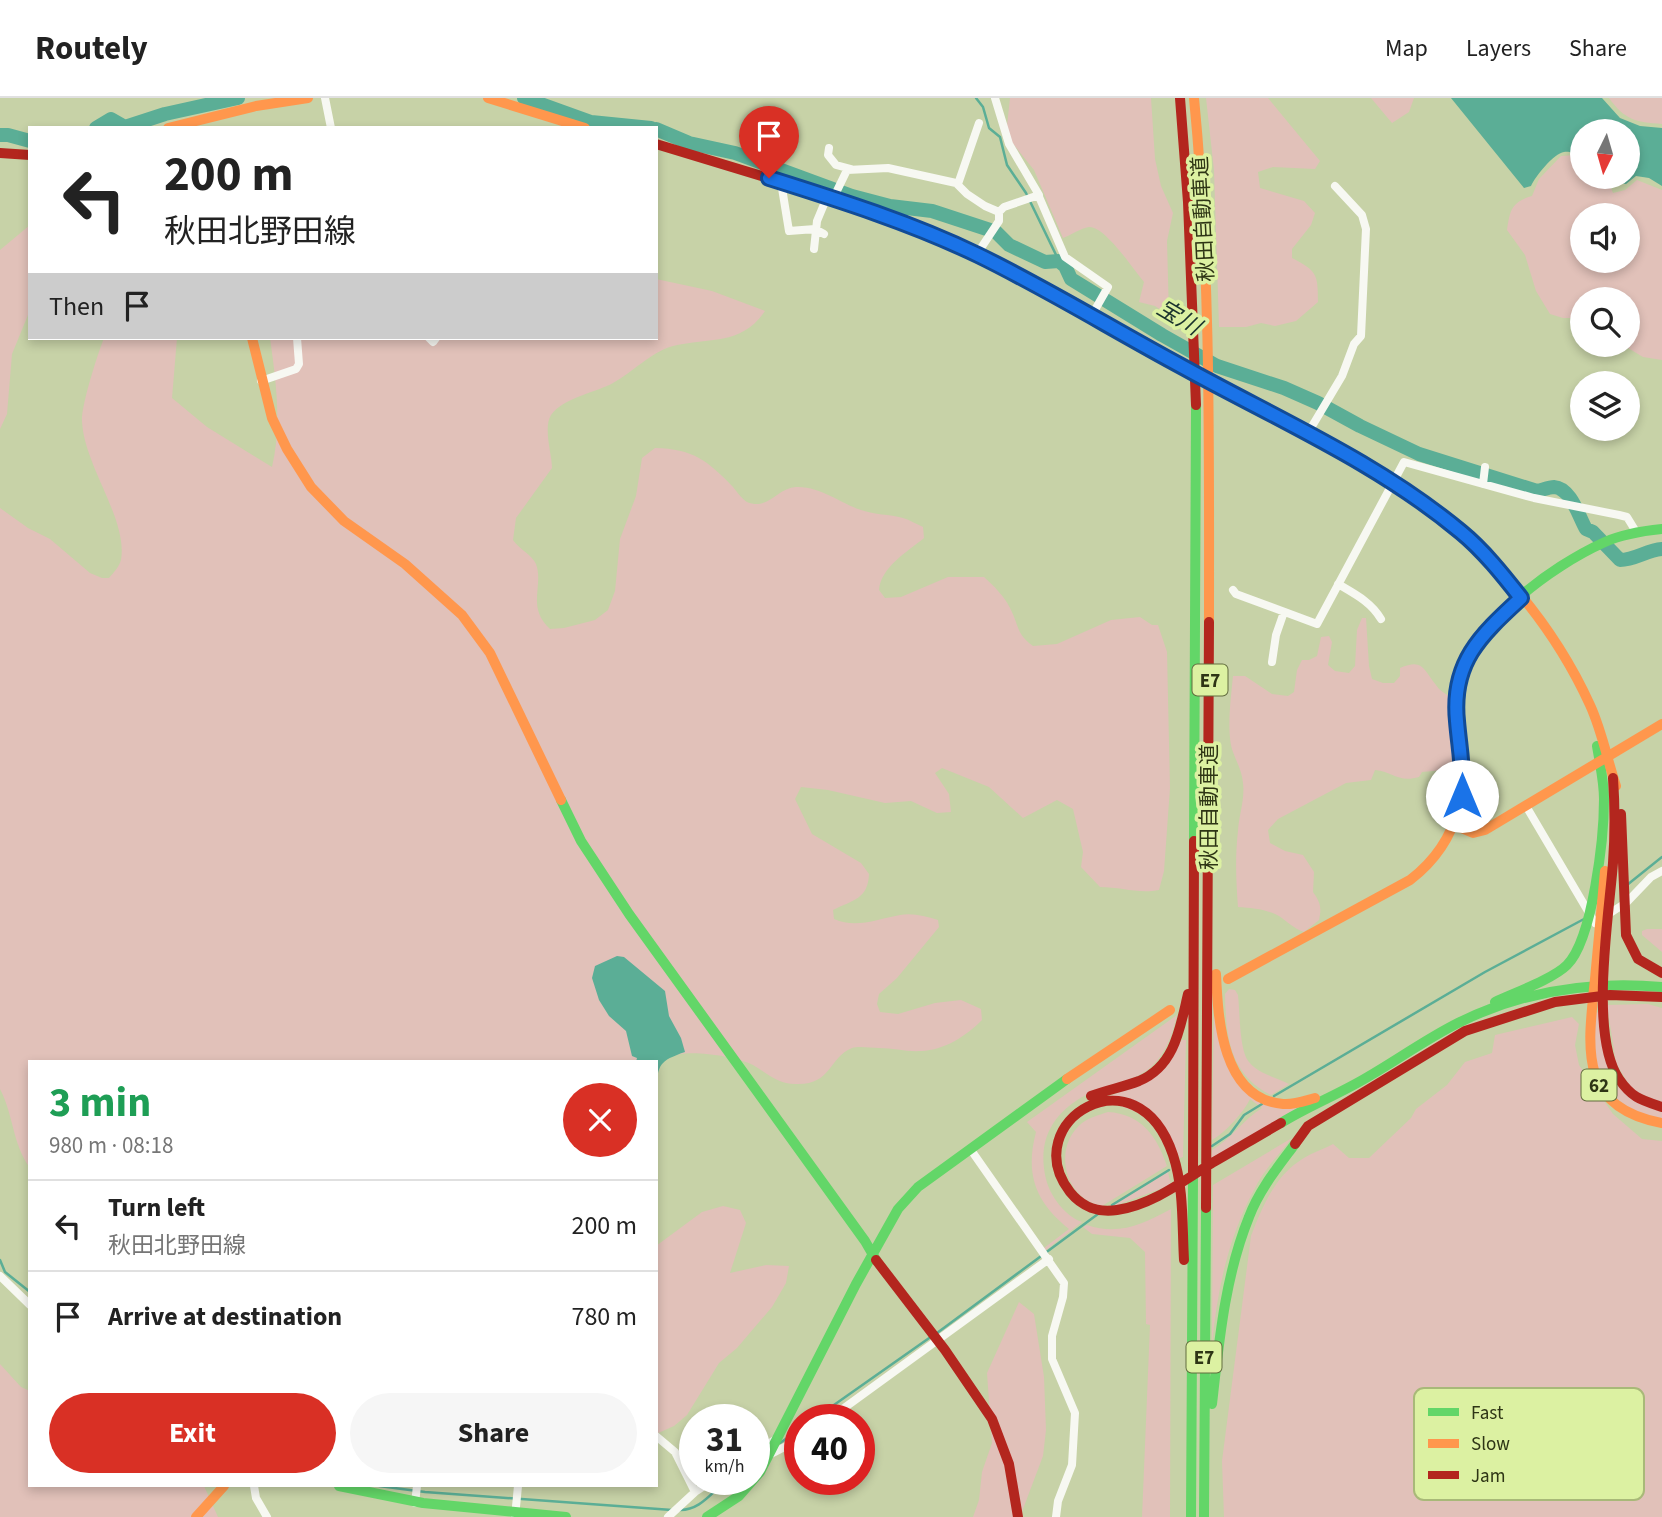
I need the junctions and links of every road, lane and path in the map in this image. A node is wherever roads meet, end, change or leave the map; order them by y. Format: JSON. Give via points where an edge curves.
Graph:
{"nodes":[{"id":1,"x":307,"y":98,"type":"edge"},
{"id":2,"x":325,"y":98,"type":"edge"},
{"id":3,"x":488,"y":98,"type":"edge"},
{"id":4,"x":995,"y":98,"type":"edge"},
{"id":5,"x":1180,"y":98,"type":"edge"},
{"id":6,"x":1194,"y":98,"type":"edge"},
{"id":7,"x":206,"y":123,"type":"edge"},
{"id":8,"x":979,"y":123,"type":"dead end"},
{"id":9,"x":183,"y":126,"type":"edge"},
{"id":10,"x":331,"y":126,"type":"edge"},
{"id":11,"x":579,"y":126,"type":"edge"},
{"id":12,"x":658,"y":145,"type":"edge"},
{"id":13,"x":829,"y":148,"type":"dead end"},
{"id":14,"x":0,"y":153,"type":"edge"},
{"id":15,"x":28,"y":155,"type":"edge"},
{"id":16,"x":851,"y":169,"type":"junction"},
{"id":17,"x":781,"y":182,"type":"junction"},
{"id":18,"x":958,"y":184,"type":"junction"},
{"id":19,"x":1335,"y":186,"type":"dead end"},
{"id":20,"x":1038,"y":193,"type":"junction"},
{"id":21,"x":833,"y":194,"type":"junction"},
{"id":22,"x":999,"y":212,"type":"junction"},
{"id":23,"x":815,"y":229,"type":"junction"},
{"id":24,"x":824,"y":234,"type":"dead end"},
{"id":25,"x":814,"y":249,"type":"dead end"},
{"id":26,"x":977,"y":254,"type":"junction"},
{"id":27,"x":1092,"y":315,"type":"junction"},
{"id":28,"x":252,"y":340,"type":"edge"},
{"id":29,"x":297,"y":340,"type":"edge"},
{"id":30,"x":261,"y":381,"type":"junction"},
{"id":31,"x":1308,"y":433,"type":"junction"},
{"id":32,"x":1485,"y":467,"type":"dead end"},
{"id":33,"x":1393,"y":482,"type":"junction"},
{"id":34,"x":1483,"y":484,"type":"junction"},
{"id":35,"x":1662,"y":529,"type":"edge"},
{"id":36,"x":1635,"y":530,"type":"junction"},
{"id":37,"x":1338,"y":584,"type":"junction"},
{"id":38,"x":1233,"y":590,"type":"dead end"},
{"id":39,"x":1521,"y":598,"type":"junction"},
{"id":40,"x":1284,"y":612,"type":"junction"},
{"id":41,"x":1381,"y":619,"type":"dead end"},
{"id":42,"x":1272,"y":662,"type":"dead end"},
{"id":43,"x":1662,"y":724,"type":"edge"},
{"id":44,"x":1606,"y":767,"type":"junction"},
{"id":45,"x":1613,"y":778,"type":"junction"},
{"id":46,"x":1526,"y":806,"type":"junction"},
{"id":47,"x":1454,"y":825,"type":"junction"},
{"id":48,"x":1209,"y":869,"type":"junction"},
{"id":49,"x":1604,"y":874,"type":"junction"},
{"id":50,"x":1660,"y":874,"type":"edge"},
{"id":51,"x":1194,"y":968,"type":"junction"},
{"id":52,"x":1662,"y":973,"type":"edge"},
{"id":53,"x":1228,"y":979,"type":"dead end"},
{"id":54,"x":1662,"y":987,"type":"edge"},
{"id":55,"x":1609,"y":995,"type":"junction"},
{"id":56,"x":1662,"y":997,"type":"edge"},
{"id":57,"x":1662,"y":1004,"type":"edge"},
{"id":58,"x":1170,"y":1010,"type":"dead end"},
{"id":59,"x":1598,"y":1010,"type":"junction"},
{"id":60,"x":1469,"y":1017,"type":"junction"},
{"id":61,"x":1337,"y":1093,"type":"junction"},
{"id":62,"x":1662,"y":1107,"type":"edge"},
{"id":63,"x":1326,"y":1114,"type":"junction"},
{"id":64,"x":1662,"y":1123,"type":"edge"},
{"id":65,"x":971,"y":1150,"type":"junction"},
{"id":66,"x":873,"y":1256,"type":"junction"},
{"id":67,"x":1049,"y":1259,"type":"junction"},
{"id":68,"x":0,"y":1276,"type":"edge"},
{"id":69,"x":28,"y":1303,"type":"edge"},
{"id":70,"x":937,"y":1340,"type":"junction"},
{"id":71,"x":1191,"y":1377,"type":"junction"},
{"id":72,"x":850,"y":1404,"type":"edge"},
{"id":73,"x":779,"y":1437,"type":"junction"},
{"id":74,"x":658,"y":1438,"type":"edge"},
{"id":75,"x":770,"y":1443,"type":"edge"},
{"id":76,"x":784,"y":1447,"type":"edge"},
{"id":77,"x":771,"y":1454,"type":"junction"},
{"id":78,"x":679,"y":1458,"type":"edge"},
{"id":79,"x":1204,"y":1479,"type":"junction"},
{"id":80,"x":223,"y":1487,"type":"edge"},
{"id":81,"x":254,"y":1487,"type":"edge"},
{"id":82,"x":343,"y":1487,"type":"edge"},
{"id":83,"x":417,"y":1487,"type":"edge"},
{"id":84,"x":518,"y":1487,"type":"edge"},
{"id":85,"x":692,"y":1495,"type":"edge"},
{"id":86,"x":415,"y":1503,"type":"junction"},
{"id":87,"x":515,"y":1512,"type":"edge"},
{"id":88,"x":196,"y":1517,"type":"edge"},
{"id":89,"x":267,"y":1517,"type":"edge"},
{"id":90,"x":566,"y":1517,"type":"edge"},
{"id":91,"x":667,"y":1517,"type":"edge"},
{"id":92,"x":707,"y":1517,"type":"edge"},
{"id":93,"x":1018,"y":1517,"type":"edge"},
{"id":94,"x":1056,"y":1517,"type":"edge"},
{"id":95,"x":1191,"y":1517,"type":"edge"},
{"id":96,"x":1204,"y":1517,"type":"edge"}],
"edges":[{"from":1,"to":7,"type":"main road","via":[[256,106]]},
{"from":2,"to":10,"type":"street"},
{"from":3,"to":11,"type":"main road"},
{"from":4,"to":20,"type":"street","via":[[1009,144]]},
{"from":5,"to":51,"type":"main road","name":"秋田自動車道","number":"E7","via":[[1196,388]]},
{"from":6,"to":48,"type":"main road","name":"秋田自動車道","number":"E7","via":[[1209,337]]},
{"from":7,"to":9,"type":"main road"},
{"from":8,"to":18,"type":"street"},
{"from":12,"to":17,"type":"main road"},
{"from":13,"to":16,"type":"street","via":[[828,155],[836,165]]},
{"from":14,"to":15,"type":"main road"},
{"from":16,"to":18,"type":"street","via":[[888,168]]},
{"from":16,"to":21,"type":"street"},
{"from":17,"to":21,"type":"main road"},
{"from":17,"to":23,"type":"street","via":[[789,231]]},
{"from":18,"to":22,"type":"street"},
{"from":19,"to":31,"type":"street","via":[[1362,215],[1366,229],[1361,336]]},
{"from":20,"to":22,"type":"street"},
{"from":20,"to":27,"type":"street","via":[[1065,257],[1108,287]]},
{"from":21,"to":23,"type":"street"},
{"from":21,"to":26,"type":"main road"},
{"from":22,"to":26,"type":"street"},
{"from":23,"to":24,"type":"street"},
{"from":23,"to":25,"type":"street"},
{"from":26,"to":27,"type":"main road"},
{"from":27,"to":31,"type":"main road"},
{"from":28,"to":30,"type":"main road"},
{"from":29,"to":30,"type":"street","via":[[296,369]]},
{"from":30,"to":66,"type":"main road","via":[[272,418],[311,487],[345,521],[442,595],[490,653],[581,841]]},
{"from":31,"to":33,"type":"main road"},
{"from":32,"to":34,"type":"street"},
{"from":33,"to":34,"type":"street","via":[[1404,462]]},
{"from":33,"to":37,"type":"street"},
{"from":33,"to":39,"type":"main road","via":[[1462,533]]},
{"from":34,"to":36,"type":"street","via":[[1627,517]]},
{"from":35,"to":36,"type":"main road"},
{"from":36,"to":39,"type":"main road","via":[[1588,548]]},
{"from":37,"to":40,"type":"street","via":[[1317,624]]},
{"from":37,"to":41,"type":"street","via":[[1364,599]]},
{"from":38,"to":40,"type":"street"},
{"from":39,"to":44,"type":"main road","via":[[1576,676],[1591,708]]},
{"from":39,"to":47,"type":"main road","via":[[1472,648],[1459,680],[1456,718],[1463,781]]},
{"from":40,"to":42,"type":"street"},
{"from":43,"to":46,"type":"main road"},
{"from":44,"to":45,"type":"main road"},
{"from":44,"to":49,"type":"main road"},
{"from":45,"to":49,"type":"main road","via":[[1615,831]]},
{"from":45,"to":52,"type":"main road","via":[[1620,802],[1628,942],[1638,958]]},
{"from":46,"to":47,"type":"main road","via":[[1478,833]]},
{"from":46,"to":50,"type":"street","via":[[1595,923]]},
{"from":47,"to":53,"type":"main road","via":[[1440,853],[1410,879]]},
{"from":48,"to":61,"type":"main road","via":[[1217,1009],[1229,1061],[1251,1091],[1277,1103],[1295,1104]]},
{"from":48,"to":79,"type":"main road","name":"秋田自動車道","number":"E7"},
{"from":49,"to":59,"type":"main road","via":[[1604,972]]},
{"from":49,"to":60,"type":"main road","via":[[1578,951],[1567,965]]},
{"from":51,"to":63,"type":"main road","via":[[1182,1024],[1164,1065],[1149,1076],[1094,1094],[1063,1114],[1050,1141],[1049,1164],[1063,1197],[1079,1212],[1092,1216],[1130,1215],[1277,1134]]},
{"from":51,"to":71,"type":"main road","name":"秋田自動車道","number":"E7"},
{"from":54,"to":60,"type":"main road","via":[[1610,984],[1573,988]]},
{"from":55,"to":56,"type":"main road"},
{"from":55,"to":57,"type":"main road"},
{"from":55,"to":63,"type":"main road","via":[[1533,1007],[1465,1031]]},
{"from":58,"to":65,"type":"main road"},
{"from":59,"to":62,"type":"main road","via":[[1620,1083],[1632,1096]]},
{"from":59,"to":64,"type":"main road","number":"62","via":[[1589,1038],[1598,1084],[1632,1116]]},
{"from":60,"to":61,"type":"main road"},
{"from":61,"to":71,"type":"main road","via":[[1141,1203],[1120,1210],[1097,1210],[1071,1195],[1061,1181],[1059,1143],[1069,1121],[1083,1107],[1098,1101],[1130,1103],[1160,1126],[1171,1144],[1175,1159],[1181,1210]]},
{"from":63,"to":79,"type":"main road","via":[[1308,1126],[1269,1177],[1237,1251],[1220,1336]]},
{"from":65,"to":66,"type":"main road","via":[[918,1187],[898,1209]]},
{"from":65,"to":67,"type":"street"},
{"from":66,"to":70,"type":"main road"},
{"from":66,"to":73,"type":"main road"},
{"from":67,"to":70,"type":"street"},
{"from":67,"to":94,"type":"street","via":[[1064,1283],[1052,1336],[1052,1359],[1075,1413],[1072,1465]]},
{"from":68,"to":69,"type":"street"},
{"from":70,"to":72,"type":"street"},
{"from":70,"to":93,"type":"main road","via":[[998,1431]]},
{"from":71,"to":95,"type":"main road","name":"秋田自動車道","number":"E7"},
{"from":73,"to":75,"type":"street"},
{"from":73,"to":77,"type":"main road"},
{"from":74,"to":78,"type":"street"},
{"from":76,"to":77,"type":"street"},
{"from":77,"to":92,"type":"main road","via":[[751,1485]]},
{"from":79,"to":96,"type":"main road","name":"秋田自動車道","number":"E7"},
{"from":80,"to":88,"type":"main road"},
{"from":81,"to":89,"type":"street"},
{"from":82,"to":86,"type":"main road"},
{"from":83,"to":86,"type":"street"},
{"from":84,"to":87,"type":"street"},
{"from":85,"to":91,"type":"street"},
{"from":86,"to":87,"type":"main road"},
{"from":87,"to":90,"type":"main road"}]}
